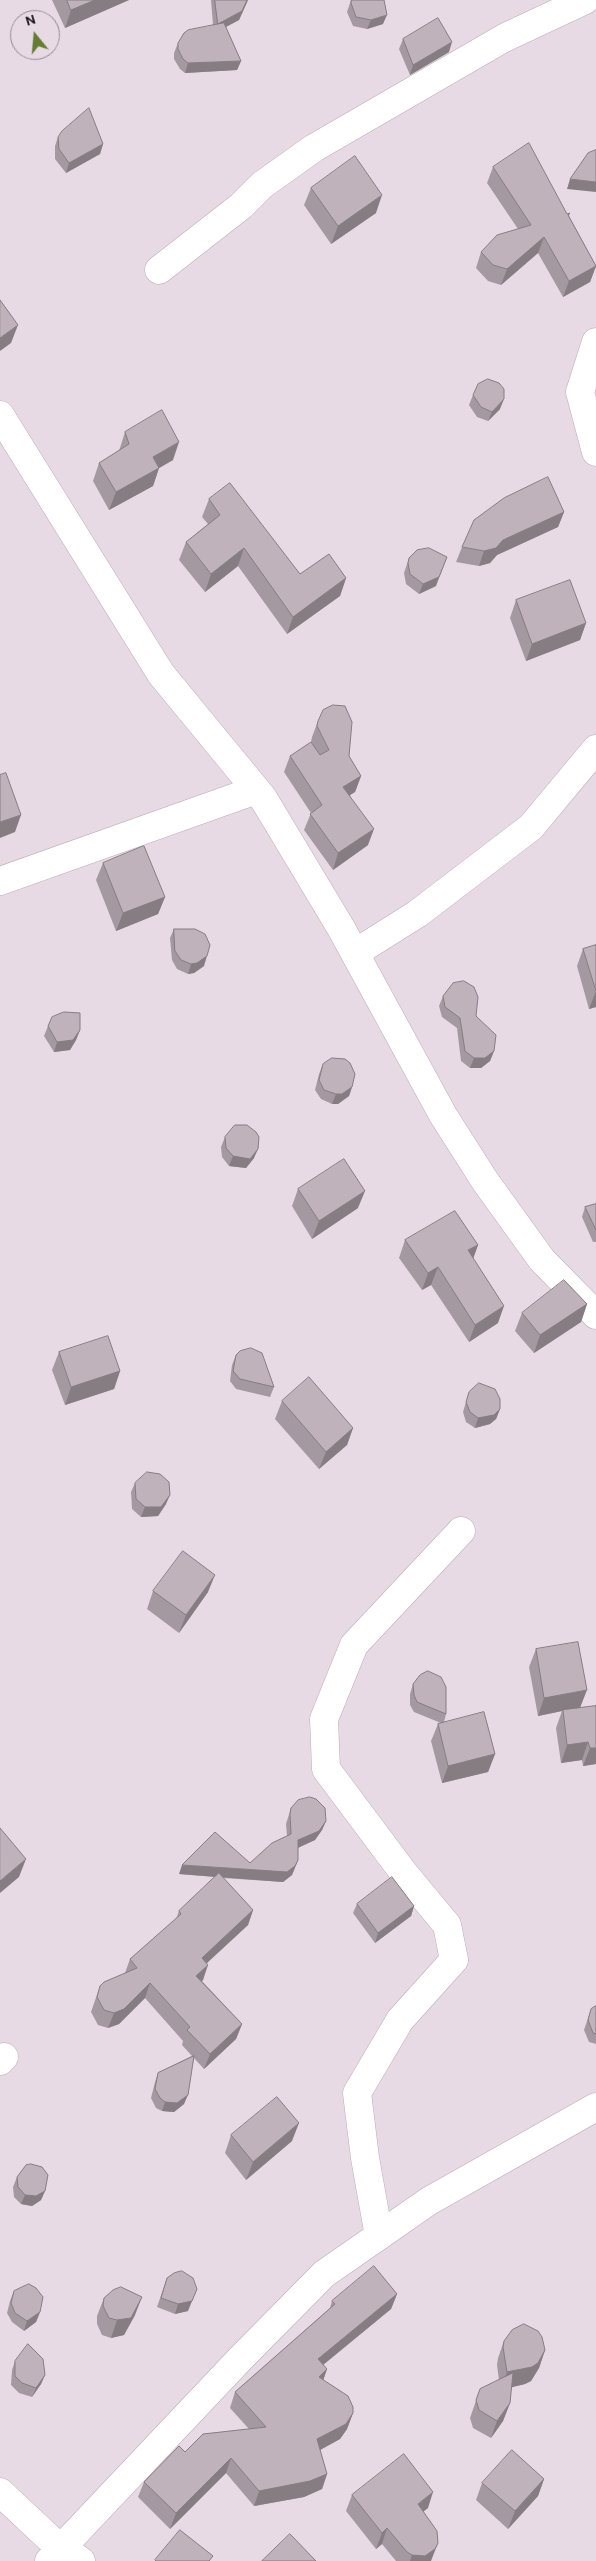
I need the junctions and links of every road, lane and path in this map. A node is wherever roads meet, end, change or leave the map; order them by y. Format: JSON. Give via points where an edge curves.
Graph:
{"nodes":[{"id":1,"x":585,"y":0,"type":"edge"},
{"id":2,"x":159,"y":270,"type":"dead end"},
{"id":3,"x":596,"y":342,"type":"edge"},
{"id":4,"x":0,"y":415,"type":"edge"},
{"id":5,"x":596,"y":452,"type":"edge"},
{"id":6,"x":596,"y":749,"type":"edge"},
{"id":7,"x":256,"y":790,"type":"junction"},
{"id":8,"x":0,"y":881,"type":"edge"},
{"id":9,"x":355,"y":953,"type":"junction"},
{"id":10,"x":596,"y":1315,"type":"edge"},
{"id":11,"x":461,"y":1531,"type":"dead end"},
{"id":12,"x":596,"y":2107,"type":"edge"},
{"id":13,"x":379,"y":2236,"type":"junction"},
{"id":14,"x":0,"y":2492,"type":"edge"},
{"id":15,"x":64,"y":2557,"type":"edge"}],
"edges":[{"from":1,"to":2,"type":"street","via":[[504,38],[314,148],[262,185],[241,206]]},
{"from":3,"to":5,"type":"street","via":[[580,392]]},
{"from":4,"to":7,"type":"street","via":[[162,674]]},
{"from":6,"to":9,"type":"street","via":[[531,827],[417,914]]},
{"from":7,"to":8,"type":"street"},
{"from":7,"to":9,"type":"street"},
{"from":9,"to":10,"type":"street","via":[[443,1115],[485,1181],[542,1260]]},
{"from":11,"to":13,"type":"street","via":[[354,1645],[324,1719],[326,1769],[447,1926],[454,1960],[400,2020],[357,2093]]},
{"from":12,"to":13,"type":"street","via":[[429,2201]]},
{"from":13,"to":15,"type":"street","via":[[324,2274],[240,2359]]},
{"from":14,"to":15,"type":"street"}]}
